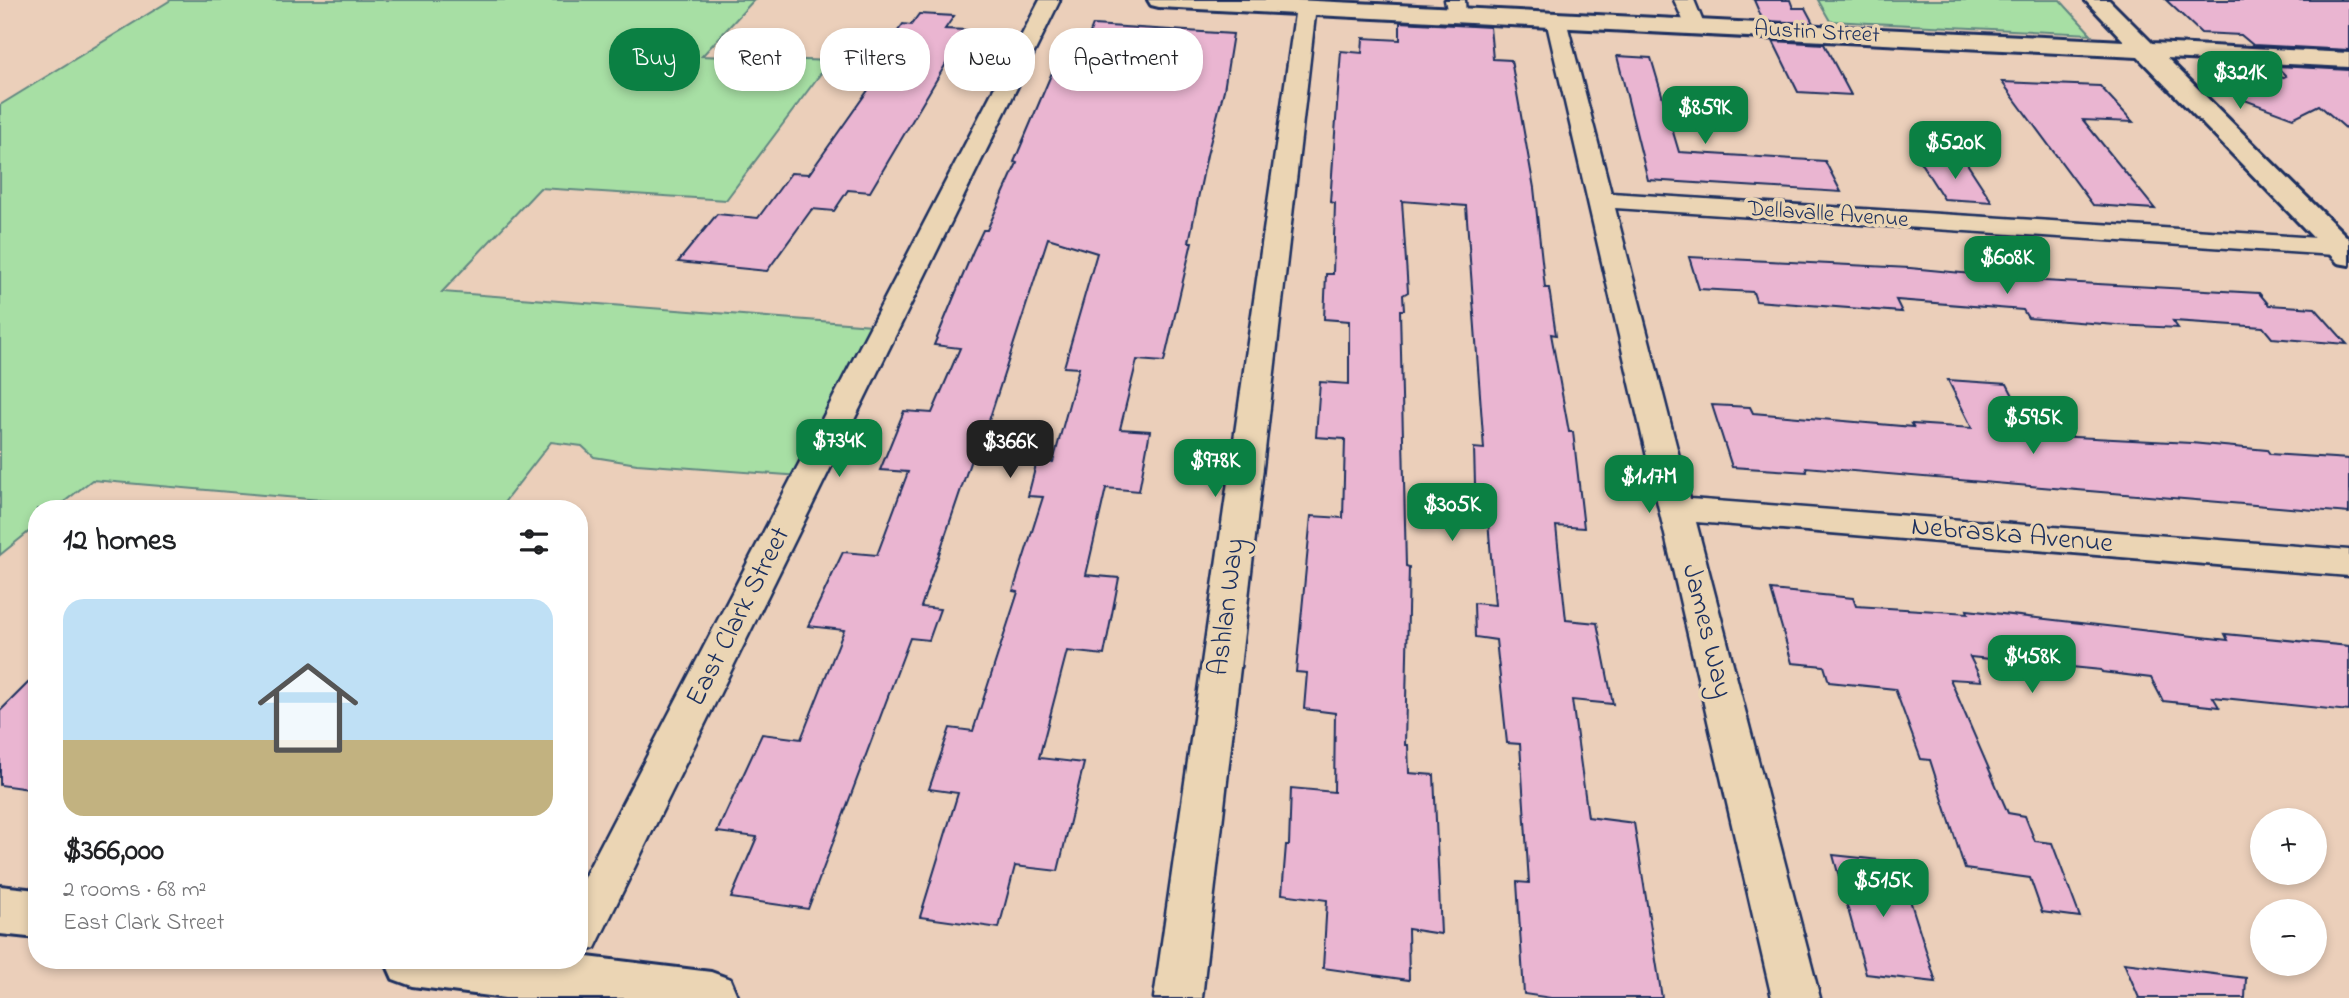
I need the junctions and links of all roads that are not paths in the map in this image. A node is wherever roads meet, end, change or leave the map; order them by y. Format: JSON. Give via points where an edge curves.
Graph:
{"nodes":[{"id":1,"x":1050,"y":0,"type":"edge"},
{"id":2,"x":1159,"y":0,"type":"edge"},
{"id":3,"x":1684,"y":0,"type":"edge"},
{"id":4,"x":2096,"y":0,"type":"edge"},
{"id":5,"x":1191,"y":1,"type":"edge"},
{"id":6,"x":1306,"y":7,"type":"junction"},
{"id":7,"x":1455,"y":7,"type":"edge"},
{"id":8,"x":1556,"y":20,"type":"junction"},
{"id":9,"x":1695,"y":27,"type":"junction"},
{"id":10,"x":2145,"y":49,"type":"junction"},
{"id":11,"x":2349,"y":60,"type":"edge"},
{"id":12,"x":1600,"y":200,"type":"junction"},
{"id":13,"x":2346,"y":251,"type":"edge"},
{"id":14,"x":1676,"y":509,"type":"junction"},
{"id":15,"x":2349,"y":563,"type":"edge"},
{"id":16,"x":0,"y":910,"type":"edge"},
{"id":17,"x":28,"y":913,"type":"edge"},
{"id":18,"x":588,"y":915,"type":"edge"},
{"id":19,"x":561,"y":970,"type":"edge"},
{"id":20,"x":711,"y":998,"type":"edge"},
{"id":21,"x":1178,"y":998,"type":"edge"},
{"id":22,"x":1796,"y":998,"type":"edge"}],
"edges":[{"from":1,"to":18,"type":"street","name":"East Clark Street"},
{"from":2,"to":5,"type":"street","name":"Austin Street"},
{"from":3,"to":9,"type":"street"},
{"from":4,"to":10,"type":"street"},
{"from":5,"to":6,"type":"street","name":"Austin Street"},
{"from":6,"to":7,"type":"street","name":"Austin Street"},
{"from":6,"to":21,"type":"street","name":"Ashlan Way"},
{"from":7,"to":8,"type":"street","name":"Austin Street"},
{"from":8,"to":9,"type":"street","name":"Austin Street"},
{"from":8,"to":12,"type":"street","name":"James Way"},
{"from":9,"to":10,"type":"street","name":"Austin Street"},
{"from":10,"to":11,"type":"street","name":"Austin Street"},
{"from":10,"to":13,"type":"street"},
{"from":12,"to":13,"type":"street","name":"Dellavalle Avenue"},
{"from":12,"to":14,"type":"street","name":"James Way"},
{"from":14,"to":15,"type":"street","name":"Nebraska Avenue"},
{"from":14,"to":22,"type":"street","name":"James Way"},
{"from":16,"to":17,"type":"street"},
{"from":19,"to":20,"type":"street"}]}
